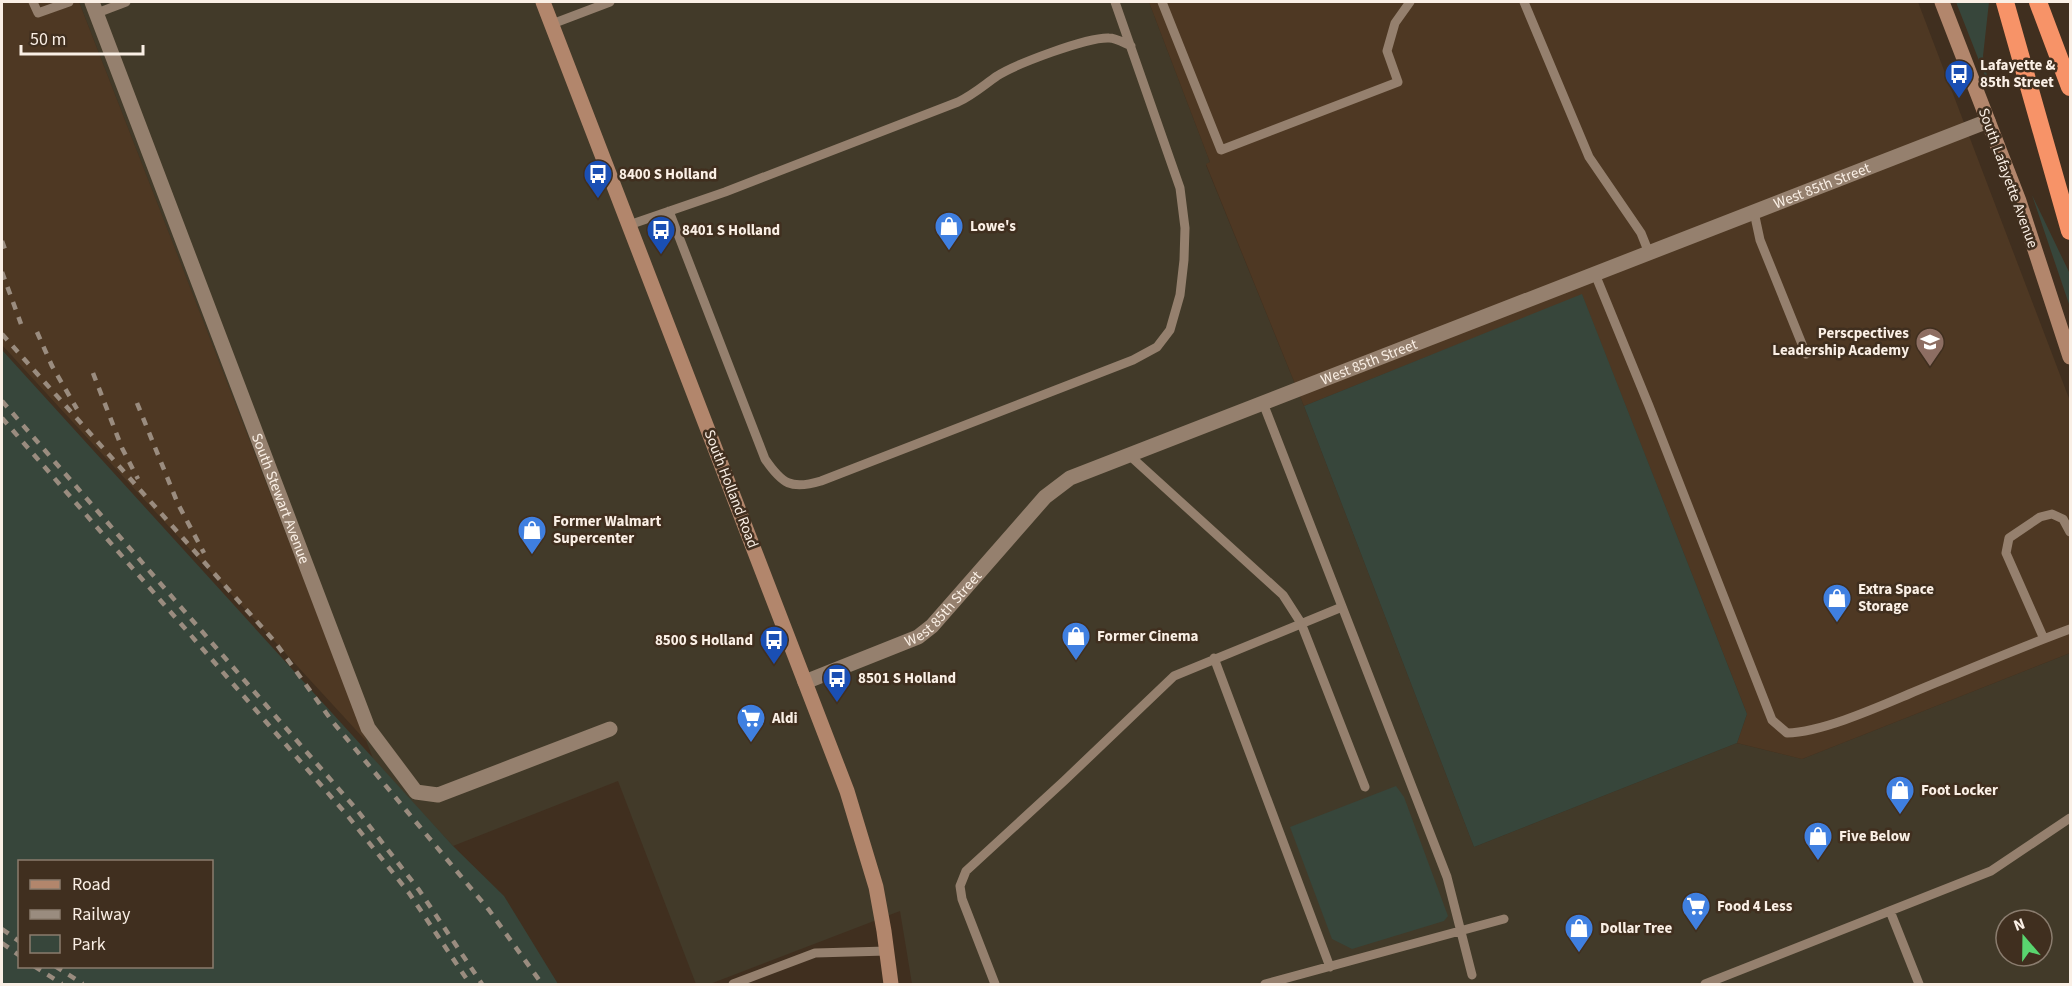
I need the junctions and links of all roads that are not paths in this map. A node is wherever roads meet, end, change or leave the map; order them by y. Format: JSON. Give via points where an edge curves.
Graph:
{"nodes":[{"id":1,"x":33,"y":2,"type":"edge"},
{"id":2,"x":69,"y":2,"type":"edge"},
{"id":3,"x":126,"y":2,"type":"edge"},
{"id":4,"x":543,"y":2,"type":"edge"},
{"id":5,"x":610,"y":2,"type":"edge"},
{"id":6,"x":1114,"y":2,"type":"edge"},
{"id":7,"x":1162,"y":2,"type":"edge"},
{"id":8,"x":1410,"y":2,"type":"edge"},
{"id":9,"x":1524,"y":2,"type":"edge"},
{"id":10,"x":1942,"y":2,"type":"edge"},
{"id":11,"x":2006,"y":2,"type":"edge"},
{"id":12,"x":2038,"y":2,"type":"edge"},
{"id":13,"x":94,"y":7,"type":"edge"},
{"id":14,"x":552,"y":24,"type":"junction"},
{"id":15,"x":1131,"y":46,"type":"junction"},
{"id":16,"x":2070,"y":87,"type":"edge"},
{"id":17,"x":1988,"y":121,"type":"junction"},
{"id":18,"x":669,"y":211,"type":"junction"},
{"id":19,"x":1754,"y":212,"type":"junction"},
{"id":20,"x":629,"y":225,"type":"junction"},
{"id":21,"x":2070,"y":231,"type":"edge"},
{"id":22,"x":1648,"y":253,"type":"junction"},
{"id":23,"x":1595,"y":274,"type":"junction"},
{"id":24,"x":1806,"y":354,"type":"dead end"},
{"id":25,"x":2070,"y":357,"type":"edge"},
{"id":26,"x":1263,"y":403,"type":"junction"},
{"id":27,"x":1129,"y":455,"type":"junction"},
{"id":28,"x":2070,"y":532,"type":"edge"},
{"id":29,"x":1342,"y":607,"type":"junction"},
{"id":30,"x":1301,"y":623,"type":"junction"},
{"id":31,"x":2070,"y":629,"type":"edge"},
{"id":32,"x":2044,"y":639,"type":"junction"},
{"id":33,"x":1214,"y":658,"type":"junction"},
{"id":34,"x":805,"y":682,"type":"junction"},
{"id":35,"x":610,"y":729,"type":"dead end"},
{"id":36,"x":1365,"y":787,"type":"dead end"},
{"id":37,"x":2070,"y":818,"type":"edge"},
{"id":38,"x":1890,"y":911,"type":"junction"},
{"id":39,"x":1504,"y":920,"type":"dead end"},
{"id":40,"x":1461,"y":931,"type":"junction"},
{"id":41,"x":887,"y":951,"type":"junction"},
{"id":42,"x":1330,"y":967,"type":"junction"},
{"id":43,"x":1472,"y":975,"type":"dead end"},
{"id":44,"x":733,"y":984,"type":"edge"},
{"id":45,"x":891,"y":984,"type":"edge"},
{"id":46,"x":995,"y":984,"type":"edge"},
{"id":47,"x":1265,"y":984,"type":"edge"},
{"id":48,"x":1705,"y":984,"type":"edge"},
{"id":49,"x":1919,"y":984,"type":"edge"}],
"edges":[{"from":1,"to":2,"type":"lane","via":[[38,13]]},
{"from":3,"to":13,"type":"lane"},
{"from":4,"to":14,"type":"main road","name":"South Holland Road"},
{"from":5,"to":14,"type":"lane"},
{"from":6,"to":15,"type":"lane"},
{"from":7,"to":8,"type":"lane","via":[[1221,150],[1398,82],[1387,51],[1395,23]]},
{"from":9,"to":22,"type":"lane","via":[[1589,157],[1641,233]]},
{"from":10,"to":17,"type":"main road","name":"South Lafayette Avenue"},
{"from":11,"to":21,"type":"highway"},
{"from":12,"to":16,"type":"highway"},
{"from":13,"to":35,"type":"street","name":"South Stewart Avenue","via":[[368,728],[416,792],[438,795]]},
{"from":14,"to":20,"type":"main road","name":"South Holland Road"},
{"from":15,"to":18,"type":"lane","via":[[1110,38],[1083,42],[1040,57],[999,75],[958,102]]},
{"from":15,"to":18,"type":"lane","via":[[1180,188],[1185,260],[1170,330],[1157,346],[1133,360],[821,481],[793,486],[773,471],[765,459]]},
{"from":17,"to":19,"type":"street","name":"West 85th Street"},
{"from":17,"to":25,"type":"main road","name":"South Lafayette Avenue","via":[[2019,201]]},
{"from":18,"to":20,"type":"lane"},
{"from":19,"to":22,"type":"street","name":"West 85th Street"},
{"from":19,"to":24,"type":"lane","via":[[1760,240]]},
{"from":20,"to":34,"type":"main road","name":"South Holland Road"},
{"from":22,"to":23,"type":"street","name":"West 85th Street"},
{"from":23,"to":26,"type":"street","name":"West 85th Street"},
{"from":23,"to":32,"type":"lane","via":[[1772,720],[1787,733],[1799,733],[1864,713]]},
{"from":26,"to":27,"type":"street","name":"West 85th Street"},
{"from":26,"to":29,"type":"lane"},
{"from":27,"to":30,"type":"lane","via":[[1283,595]]},
{"from":27,"to":34,"type":"street","name":"West 85th Street","via":[[1070,478],[1045,497],[918,637]]},
{"from":28,"to":32,"type":"lane","via":[[2063,519],[2052,514],[2040,517],[2009,538],[2006,553]]},
{"from":29,"to":30,"type":"lane"},
{"from":29,"to":40,"type":"lane","via":[[1447,877]]},
{"from":30,"to":33,"type":"lane"},
{"from":30,"to":36,"type":"lane"},
{"from":31,"to":32,"type":"lane"},
{"from":33,"to":42,"type":"lane"},
{"from":33,"to":46,"type":"lane","via":[[1174,676],[966,870],[960,886],[962,899]]},
{"from":34,"to":41,"type":"main road","name":"South Holland Road","via":[[864,842]]},
{"from":37,"to":38,"type":"lane","via":[[1991,871]]},
{"from":38,"to":48,"type":"lane"},
{"from":38,"to":49,"type":"lane"},
{"from":39,"to":40,"type":"lane"},
{"from":40,"to":42,"type":"lane"},
{"from":40,"to":43,"type":"lane"},
{"from":41,"to":44,"type":"lane","via":[[815,953]]},
{"from":41,"to":45,"type":"main road","name":"South Holland Road"},
{"from":42,"to":47,"type":"lane"}]}
